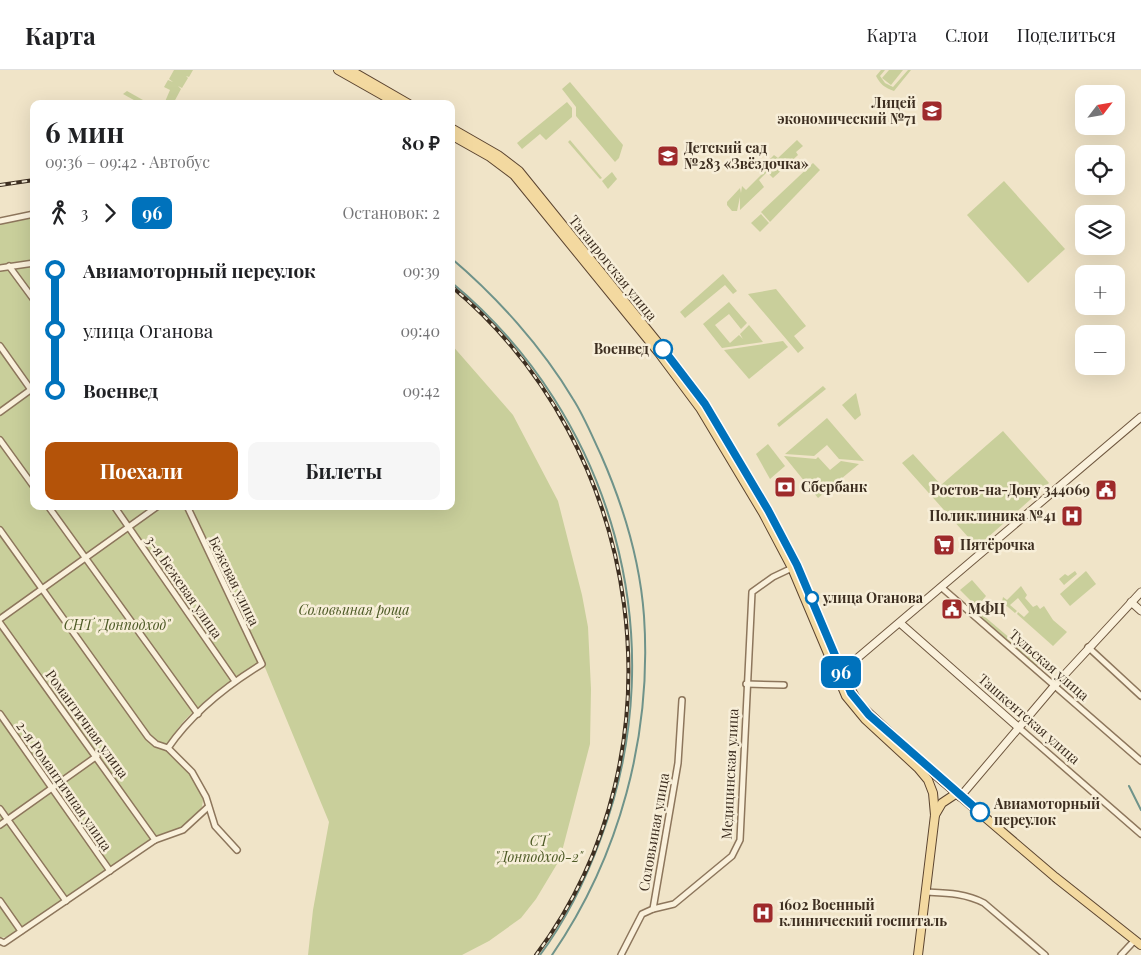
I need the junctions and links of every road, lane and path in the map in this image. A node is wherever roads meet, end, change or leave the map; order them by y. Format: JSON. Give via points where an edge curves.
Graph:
{"nodes":[{"id":1,"x":338,"y":70,"type":"edge"},
{"id":2,"x":350,"y":70,"type":"edge"},
{"id":3,"x":391,"y":100,"type":"edge"},
{"id":4,"x":402,"y":100,"type":"edge"},
{"id":5,"x":455,"y":130,"type":"edge"},
{"id":6,"x":455,"y":137,"type":"edge"},
{"id":7,"x":30,"y":215,"type":"edge"},
{"id":8,"x":0,"y":221,"type":"edge"},
{"id":9,"x":30,"y":263,"type":"edge"},
{"id":10,"x":9,"y":266,"type":"junction"},
{"id":11,"x":0,"y":268,"type":"edge"},
{"id":12,"x":30,"y":295,"type":"edge"},
{"id":13,"x":650,"y":337,"type":"junction"},
{"id":14,"x":0,"y":346,"type":"edge"},
{"id":15,"x":30,"y":386,"type":"edge"},
{"id":16,"x":30,"y":392,"type":"edge"},
{"id":17,"x":0,"y":412,"type":"edge"},
{"id":18,"x":1141,"y":417,"type":"edge"},
{"id":19,"x":0,"y":440,"type":"edge"},
{"id":20,"x":30,"y":481,"type":"edge"},
{"id":21,"x":51,"y":510,"type":"edge"},
{"id":22,"x":117,"y":510,"type":"edge"},
{"id":23,"x":152,"y":510,"type":"edge"},
{"id":24,"x":189,"y":510,"type":"edge"},
{"id":25,"x":129,"y":527,"type":"junction"},
{"id":26,"x":0,"y":530,"type":"edge"},
{"id":27,"x":85,"y":558,"type":"junction"},
{"id":28,"x":795,"y":567,"type":"junction"},
{"id":29,"x":941,"y":587,"type":"junction"},
{"id":30,"x":41,"y":588,"type":"junction"},
{"id":31,"x":1141,"y":592,"type":"edge"},
{"id":32,"x":1131,"y":602,"type":"junction"},
{"id":33,"x":1141,"y":611,"type":"edge"},
{"id":34,"x":0,"y":621,"type":"edge"},
{"id":35,"x":900,"y":623,"type":"junction"},
{"id":36,"x":1088,"y":647,"type":"junction"},
{"id":37,"x":839,"y":674,"type":"junction"},
{"id":38,"x":235,"y":681,"type":"junction"},
{"id":39,"x":746,"y":684,"type":"junction"},
{"id":40,"x":784,"y":685,"type":"dead end"},
{"id":41,"x":1055,"y":685,"type":"junction"},
{"id":42,"x":1141,"y":696,"type":"edge"},
{"id":43,"x":682,"y":700,"type":"dead end"},
{"id":44,"x":0,"y":714,"type":"edge"},
{"id":45,"x":198,"y":714,"type":"junction"},
{"id":46,"x":1018,"y":727,"type":"junction"},
{"id":47,"x":168,"y":748,"type":"junction"},
{"id":48,"x":97,"y":756,"type":"junction"},
{"id":49,"x":1141,"y":761,"type":"edge"},
{"id":50,"x":50,"y":788,"type":"junction"},
{"id":51,"x":959,"y":795,"type":"junction"},
{"id":52,"x":208,"y":807,"type":"junction"},
{"id":53,"x":0,"y":809,"type":"edge"},
{"id":54,"x":935,"y":814,"type":"junction"},
{"id":55,"x":7,"y":820,"type":"junction"},
{"id":56,"x":0,"y":825,"type":"edge"},
{"id":57,"x":1141,"y":834,"type":"edge"},
{"id":58,"x":156,"y":840,"type":"junction"},
{"id":59,"x":237,"y":850,"type":"dead end"},
{"id":60,"x":110,"y":871,"type":"junction"},
{"id":61,"x":925,"y":892,"type":"junction"},
{"id":62,"x":0,"y":901,"type":"edge"},
{"id":63,"x":66,"y":901,"type":"junction"},
{"id":64,"x":653,"y":909,"type":"junction"},
{"id":65,"x":22,"y":931,"type":"junction"},
{"id":66,"x":2,"y":942,"type":"edge"},
{"id":67,"x":1138,"y":942,"type":"edge"},
{"id":68,"x":621,"y":955,"type":"edge"},
{"id":69,"x":918,"y":955,"type":"edge"},
{"id":70,"x":1045,"y":955,"type":"edge"},
{"id":71,"x":1121,"y":955,"type":"edge"}],
"edges":[{"from":1,"to":3,"type":"main road"},
{"from":2,"to":4,"type":"main road"},
{"from":5,"to":13,"type":"main road","name":"Таганрогская улица","via":[[519,171]]},
{"from":6,"to":13,"type":"main road","name":"Таганрогская улица","via":[[495,160],[514,176]]},
{"from":7,"to":8,"type":"street"},
{"from":9,"to":10,"type":"street"},
{"from":10,"to":11,"type":"street"},
{"from":10,"to":12,"type":"street"},
{"from":13,"to":28,"type":"main road","name":"Таганрогская улица","via":[[700,408]]},
{"from":14,"to":15,"type":"street"},
{"from":16,"to":17,"type":"street"},
{"from":18,"to":29,"type":"street"},
{"from":19,"to":20,"type":"street"},
{"from":21,"to":27,"type":"street"},
{"from":22,"to":25,"type":"street","name":"3-я Бежевая улица"},
{"from":23,"to":25,"type":"street"},
{"from":24,"to":38,"type":"street","name":"Бежевая улица","via":[[262,664]]},
{"from":25,"to":27,"type":"street"},
{"from":25,"to":38,"type":"street","name":"3-я Бежевая улица"},
{"from":26,"to":30,"type":"street"},
{"from":27,"to":30,"type":"street"},
{"from":27,"to":45,"type":"street"},
{"from":28,"to":37,"type":"main road","name":"Таганрогская улица"},
{"from":28,"to":39,"type":"street","name":"Медицинская улица","via":[[772,577],[752,592]]},
{"from":29,"to":35,"type":"street"},
{"from":29,"to":41,"type":"street","name":"Тульская улица"},
{"from":30,"to":34,"type":"street"},
{"from":30,"to":47,"type":"street","via":[[148,737]]},
{"from":31,"to":32,"type":"street"},
{"from":32,"to":33,"type":"street"},
{"from":32,"to":36,"type":"street"},
{"from":34,"to":48,"type":"street","name":"Романтичная улица"},
{"from":35,"to":37,"type":"street"},
{"from":35,"to":46,"type":"street","name":"Ташкентская улица"},
{"from":36,"to":41,"type":"street"},
{"from":36,"to":42,"type":"street"},
{"from":37,"to":51,"type":"main road","name":"Таганрогская улица","via":[[869,715]]},
{"from":37,"to":54,"type":"main road","name":"Таганрогская улица","via":[[846,696],[860,714],[928,780]]},
{"from":38,"to":45,"type":"street","via":[[222,689]]},
{"from":39,"to":40,"type":"street"},
{"from":39,"to":64,"type":"street","name":"Медицинская улица","via":[[740,840],[737,849],[674,904]]},
{"from":41,"to":46,"type":"street"},
{"from":41,"to":49,"type":"street","name":"Тульская улица"},
{"from":43,"to":64,"type":"street","name":"Соловьиная улица","via":[[678,763]]},
{"from":44,"to":50,"type":"street","name":"2-я Романтичная улица"},
{"from":45,"to":47,"type":"street"},
{"from":46,"to":51,"type":"street"},
{"from":46,"to":57,"type":"street","name":"Ташкентская улица"},
{"from":47,"to":52,"type":"street","via":[[192,772]]},
{"from":48,"to":50,"type":"street"},
{"from":48,"to":58,"type":"street","name":"Романтичная улица"},
{"from":50,"to":55,"type":"street"},
{"from":50,"to":60,"type":"street","name":"2-я Романтичная улица"},
{"from":51,"to":54,"type":"main road","via":[[945,800]]},
{"from":51,"to":67,"type":"main road","name":"Таганрогская улица"},
{"from":52,"to":58,"type":"street","via":[[183,830]]},
{"from":52,"to":59,"type":"street","via":[[215,826]]},
{"from":53,"to":55,"type":"street"},
{"from":54,"to":61,"type":"main road","name":"Таганрогская улица"},
{"from":55,"to":56,"type":"street"},
{"from":55,"to":63,"type":"street"},
{"from":58,"to":60,"type":"street"},
{"from":60,"to":63,"type":"street"},
{"from":61,"to":69,"type":"main road","name":"Таганрогская улица"},
{"from":61,"to":70,"type":"street","via":[[963,894],[984,902]]},
{"from":62,"to":65,"type":"street"},
{"from":63,"to":65,"type":"street"},
{"from":64,"to":68,"type":"street","name":"Соловьиная улица","via":[[642,914]]},
{"from":65,"to":66,"type":"street"},
{"from":67,"to":71,"type":"street"}]}
